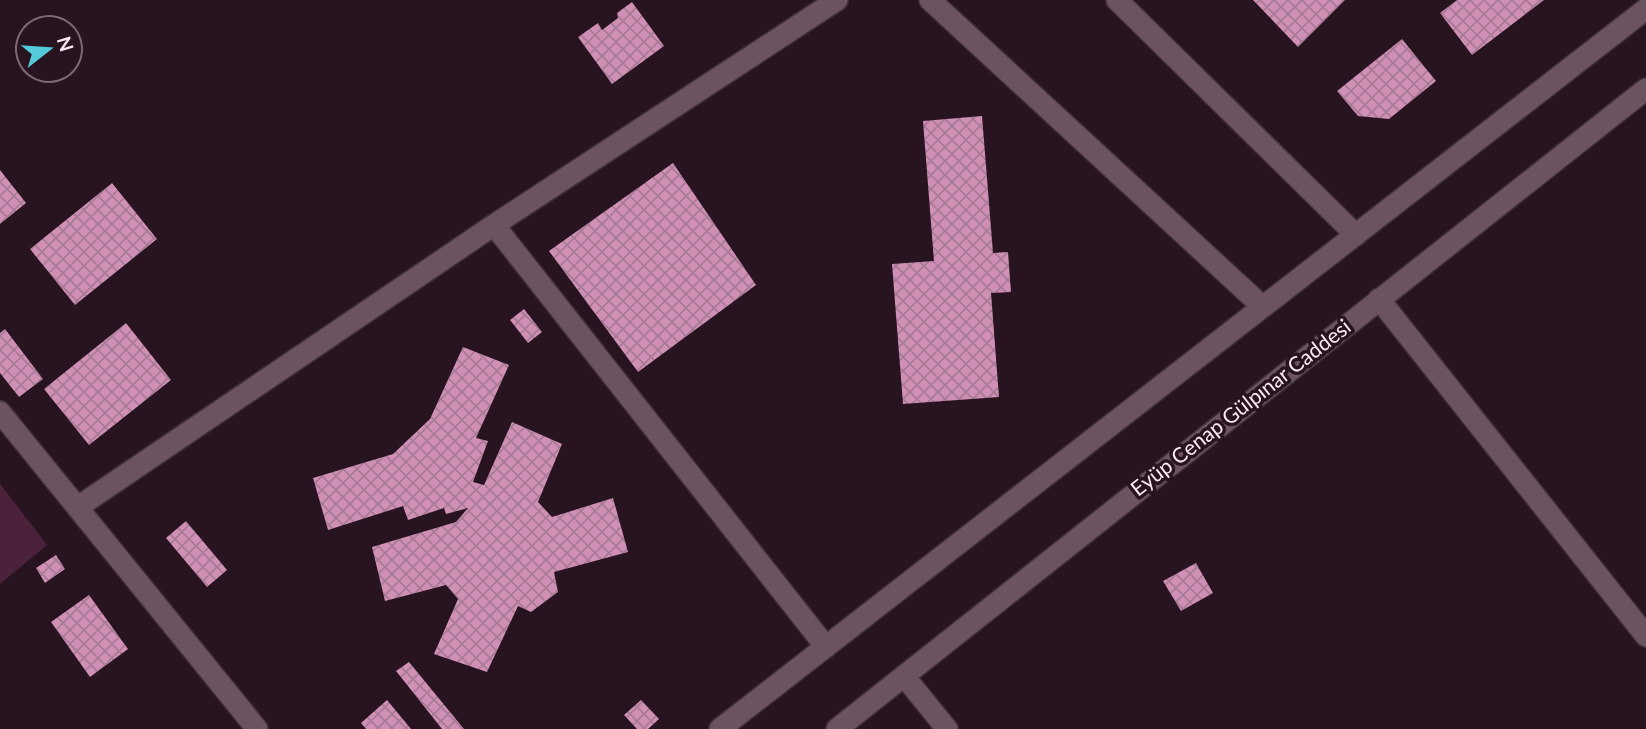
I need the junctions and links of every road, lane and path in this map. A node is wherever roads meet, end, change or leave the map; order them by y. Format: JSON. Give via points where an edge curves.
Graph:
{"nodes":[{"id":1,"x":836,"y":0,"type":"edge"},
{"id":2,"x":930,"y":0,"type":"edge"},
{"id":3,"x":1117,"y":0,"type":"edge"},
{"id":4,"x":1646,"y":9,"type":"edge"},
{"id":5,"x":1646,"y":89,"type":"edge"},
{"id":6,"x":494,"y":225,"type":"junction"},
{"id":7,"x":1356,"y":235,"type":"junction"},
{"id":8,"x":1379,"y":299,"type":"junction"},
{"id":9,"x":1263,"y":307,"type":"junction"},
{"id":10,"x":0,"y":412,"type":"edge"},
{"id":11,"x":78,"y":507,"type":"junction"},
{"id":12,"x":1646,"y":636,"type":"edge"},
{"id":13,"x":826,"y":647,"type":"junction"},
{"id":14,"x":904,"y":676,"type":"junction"},
{"id":15,"x":257,"y":729,"type":"edge"},
{"id":16,"x":720,"y":729,"type":"edge"},
{"id":17,"x":837,"y":729,"type":"edge"},
{"id":18,"x":947,"y":729,"type":"edge"}],
"edges":[{"from":1,"to":6,"type":"street"},
{"from":2,"to":9,"type":"street"},
{"from":3,"to":7,"type":"street"},
{"from":4,"to":7,"type":"street"},
{"from":5,"to":8,"type":"street","name":"Eyüp Cenap Gülpınar Caddesi"},
{"from":6,"to":11,"type":"street"},
{"from":6,"to":13,"type":"street"},
{"from":7,"to":9,"type":"street"},
{"from":8,"to":12,"type":"street"},
{"from":8,"to":14,"type":"street","name":"Eyüp Cenap Gülpınar Caddesi"},
{"from":9,"to":13,"type":"street"},
{"from":10,"to":11,"type":"street"},
{"from":11,"to":15,"type":"street"},
{"from":13,"to":16,"type":"street"},
{"from":14,"to":17,"type":"street","name":"Eyüp Cenap Gülpınar Caddesi"},
{"from":14,"to":18,"type":"street"}]}
